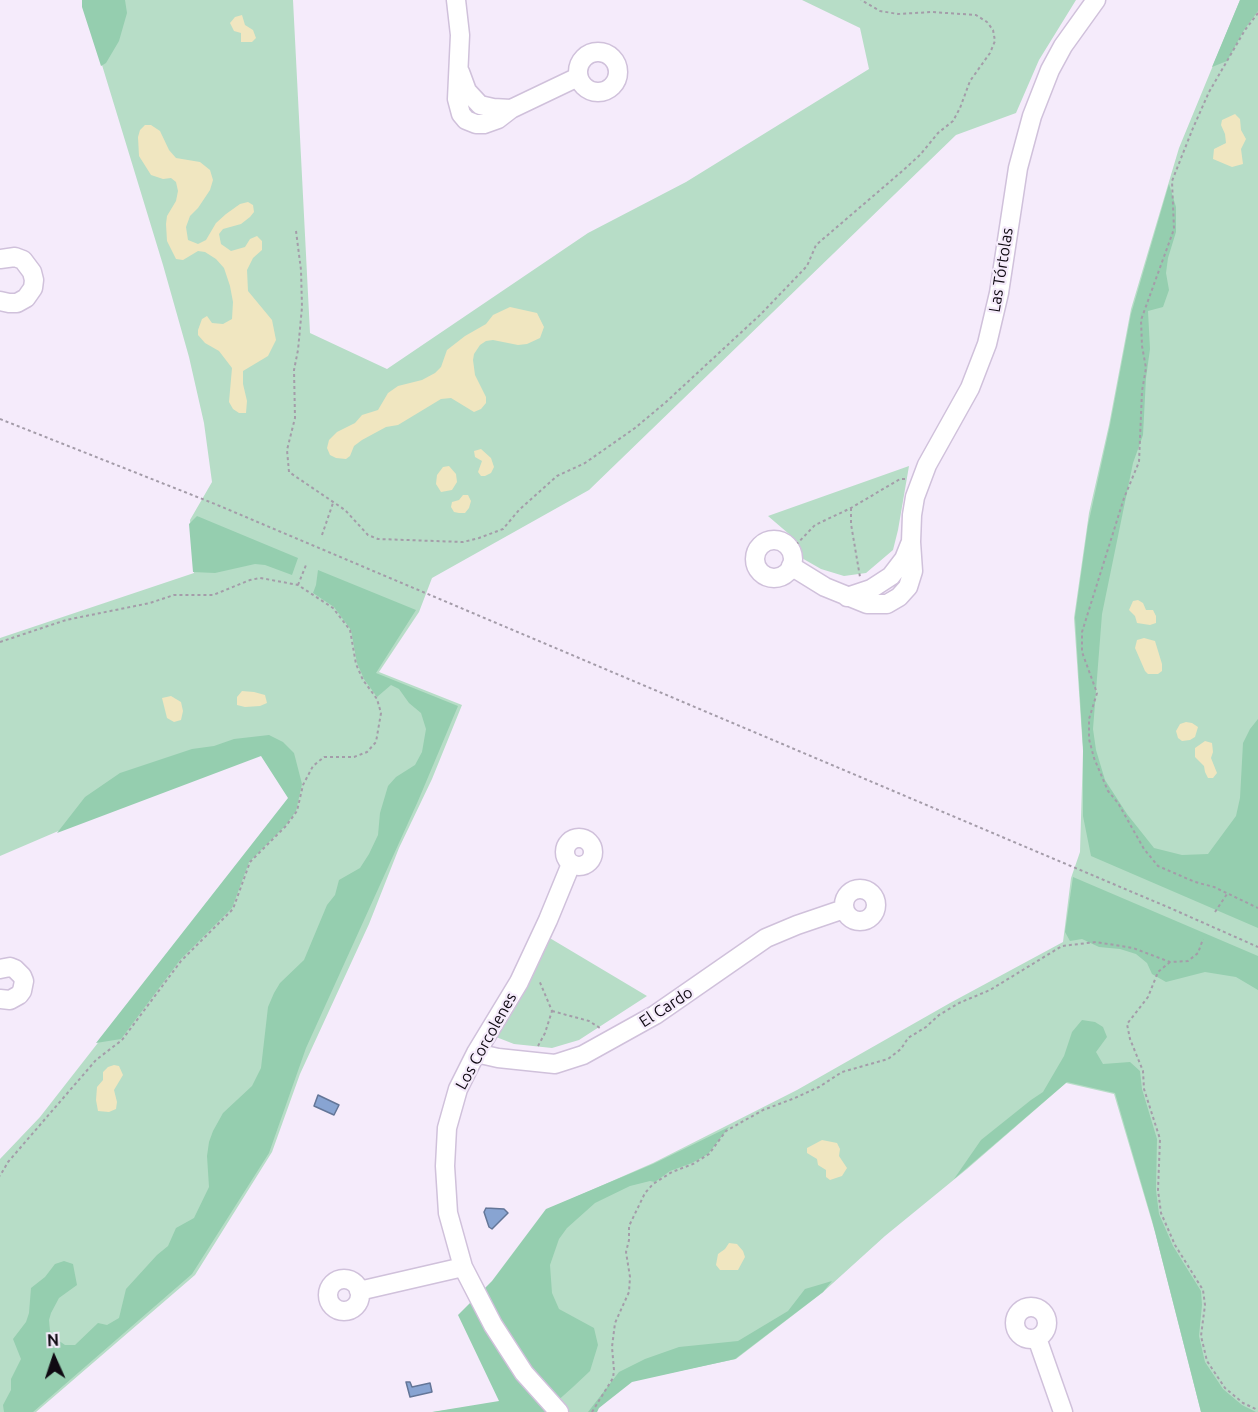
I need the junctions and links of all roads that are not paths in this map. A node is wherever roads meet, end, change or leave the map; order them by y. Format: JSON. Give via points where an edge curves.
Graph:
{"nodes":[{"id":1,"x":456,"y":0,"type":"edge"},
{"id":2,"x":1096,"y":0,"type":"edge"},
{"id":3,"x":578,"y":77,"type":"dead end"},
{"id":4,"x":0,"y":259,"type":"edge"},
{"id":5,"x":0,"y":301,"type":"edge"},
{"id":6,"x":791,"y":559,"type":"road end"},
{"id":7,"x":571,"y":864,"type":"dead end"},
{"id":8,"x":844,"y":909,"type":"dead end"},
{"id":9,"x":0,"y":969,"type":"edge"},
{"id":10,"x":0,"y":999,"type":"edge"},
{"id":11,"x":476,"y":1053,"type":"junction"},
{"id":12,"x":463,"y":1267,"type":"junction"},
{"id":13,"x":360,"y":1291,"type":"dead end"},
{"id":14,"x":1036,"y":1338,"type":"dead end"},
{"id":15,"x":559,"y":1412,"type":"edge"},
{"id":16,"x":1063,"y":1412,"type":"edge"}],
"edges":[{"from":1,"to":3,"type":"street","via":[[459,69],[467,91],[480,105],[511,109]]},
{"from":2,"to":6,"type":"street","name":"Las Tórtolas","via":[[1063,46],[1040,94],[1018,168],[987,344],[970,388],[920,479],[911,542],[904,559],[891,576],[855,595],[825,587]]},
{"from":4,"to":5,"type":"street","via":[[23,260],[34,280],[26,298],[17,303]]},
{"from":7,"to":11,"type":"street","name":"Los Corcolenes","via":[[519,982]]},
{"from":8,"to":11,"type":"street","name":"El Cardo","via":[[766,938],[655,1016],[583,1055],[555,1064]]},
{"from":9,"to":10,"type":"street","via":[[15,969],[24,981],[15,999]]},
{"from":11,"to":12,"type":"street","name":"Los Corcolenes","via":[[458,1089],[447,1128],[448,1213]]},
{"from":12,"to":13,"type":"street"},
{"from":12,"to":15,"type":"street","name":"Los Corcolenes","via":[[524,1373]]},
{"from":14,"to":16,"type":"street"}]}
